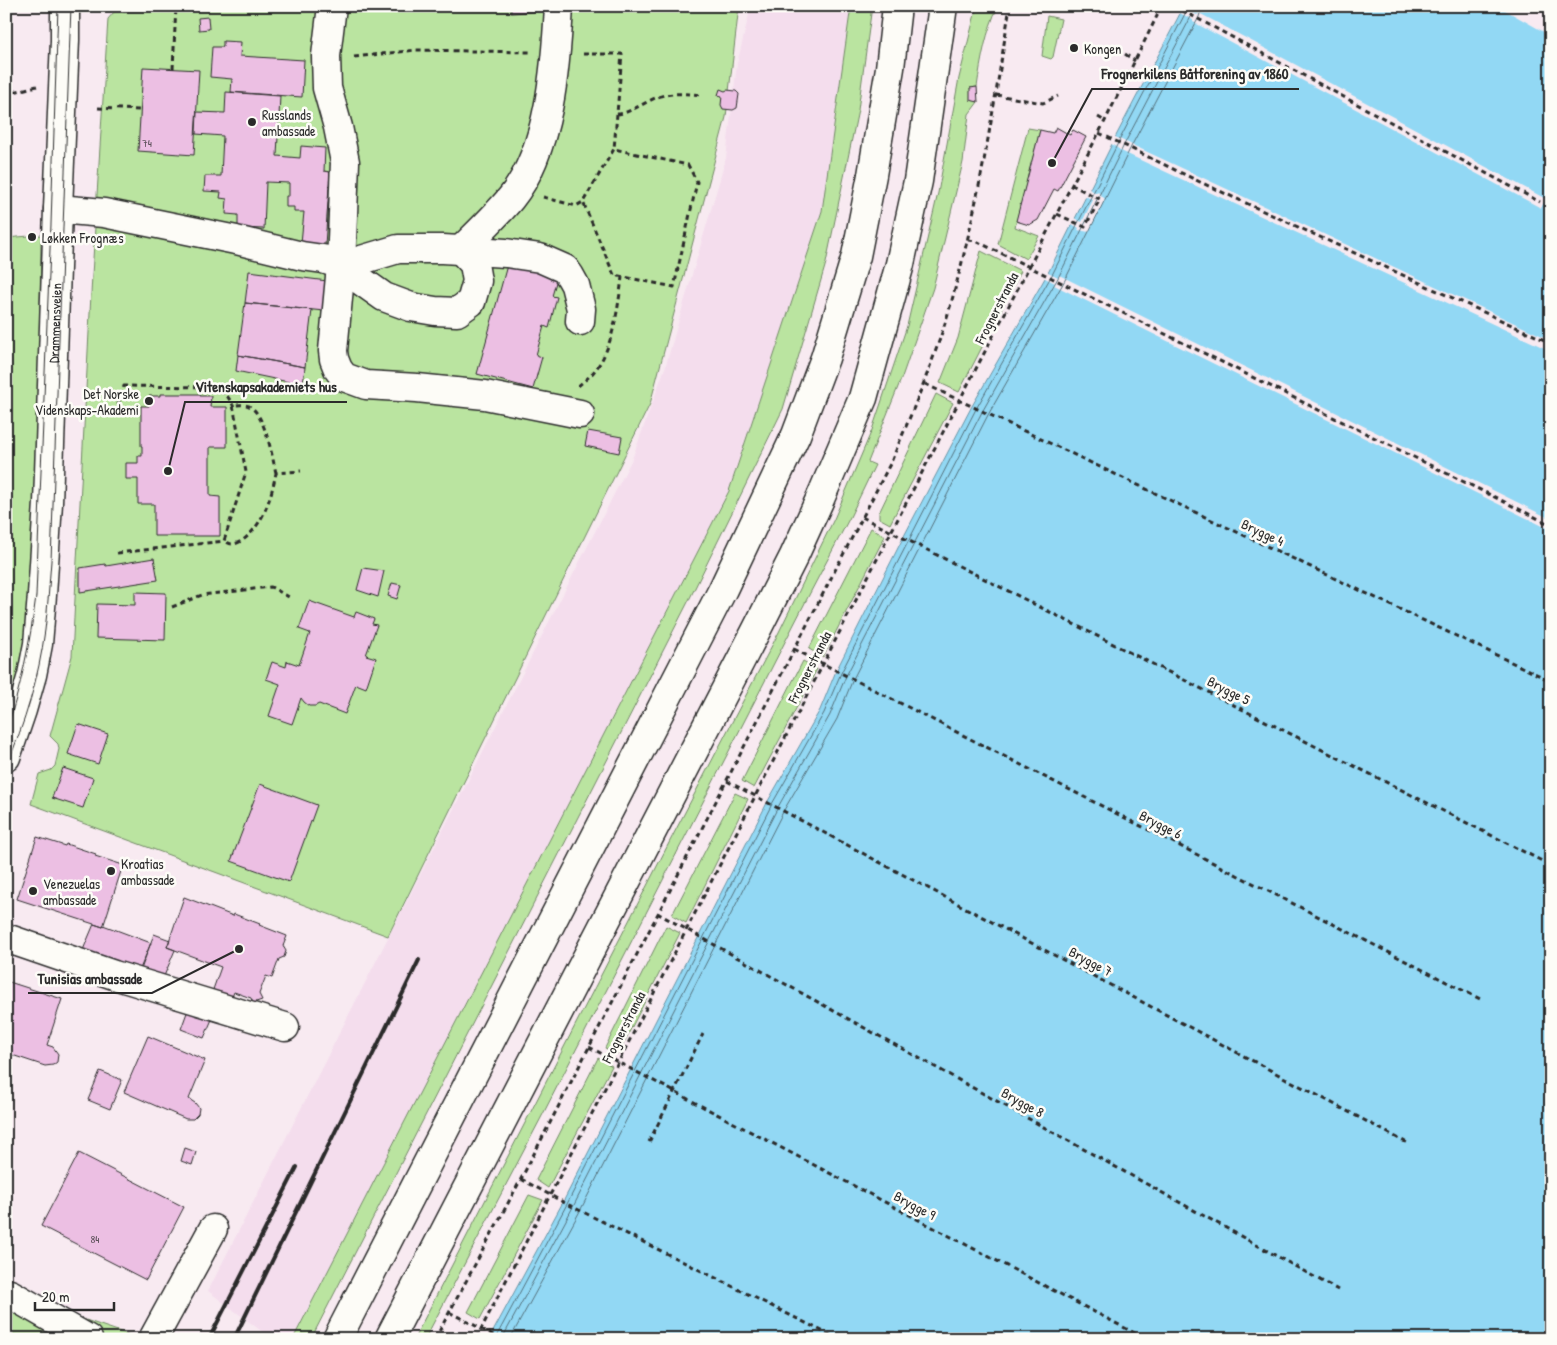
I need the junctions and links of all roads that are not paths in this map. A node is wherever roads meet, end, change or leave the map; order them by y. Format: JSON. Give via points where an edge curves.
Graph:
{"nodes":[{"id":1,"x":65,"y":6,"type":"edge"},
{"id":2,"x":332,"y":6,"type":"edge"},
{"id":3,"x":559,"y":6,"type":"edge"},
{"id":4,"x":897,"y":6,"type":"edge"},
{"id":5,"x":945,"y":13,"type":"edge"},
{"id":6,"x":58,"y":209,"type":"junction"},
{"id":7,"x":461,"y":250,"type":"junction"},
{"id":8,"x":341,"y":266,"type":"junction"},
{"id":9,"x":580,"y":321,"type":"dead end"},
{"id":10,"x":575,"y":413,"type":"road end"},
{"id":11,"x":6,"y":756,"type":"edge"},
{"id":12,"x":6,"y":938,"type":"edge"},
{"id":13,"x":285,"y":1027,"type":"dead end"},
{"id":14,"x":213,"y":1229,"type":"dead end"},
{"id":15,"x":6,"y":1294,"type":"edge"},
{"id":16,"x":88,"y":1339,"type":"edge"},
{"id":17,"x":153,"y":1339,"type":"edge"},
{"id":18,"x":337,"y":1339,"type":"edge"},
{"id":19,"x":390,"y":1339,"type":"edge"}],
"edges":[{"from":1,"to":6,"type":"main road","name":"Drammensveien"},
{"from":2,"to":8,"type":"main road","via":[[326,64],[327,88],[344,162]]},
{"from":3,"to":7,"type":"main road","via":[[552,94],[529,170],[512,197]]},
{"from":4,"to":18,"type":"main road","via":[[890,68],[856,256],[825,358],[796,434],[719,598]]},
{"from":5,"to":19,"type":"main road","via":[[918,181],[900,264],[863,398],[782,580]]},
{"from":6,"to":8,"type":"main road","via":[[98,212],[323,258]]},
{"from":6,"to":11,"type":"main road","name":"Drammensveien","via":[[48,503],[38,644],[22,710]]},
{"from":7,"to":8,"type":"main road","via":[[398,249]]},
{"from":7,"to":8,"type":"main road","via":[[474,264],[478,281],[471,302],[457,312],[411,307],[384,297]]},
{"from":7,"to":9,"type":"main road","via":[[540,258],[565,269],[575,285],[581,309]]},
{"from":8,"to":10,"type":"main road","via":[[333,351],[338,369],[344,376],[366,386],[485,395]]},
{"from":12,"to":13,"type":"main road"},
{"from":14,"to":17,"type":"main road"},
{"from":15,"to":16,"type":"main road"}]}
